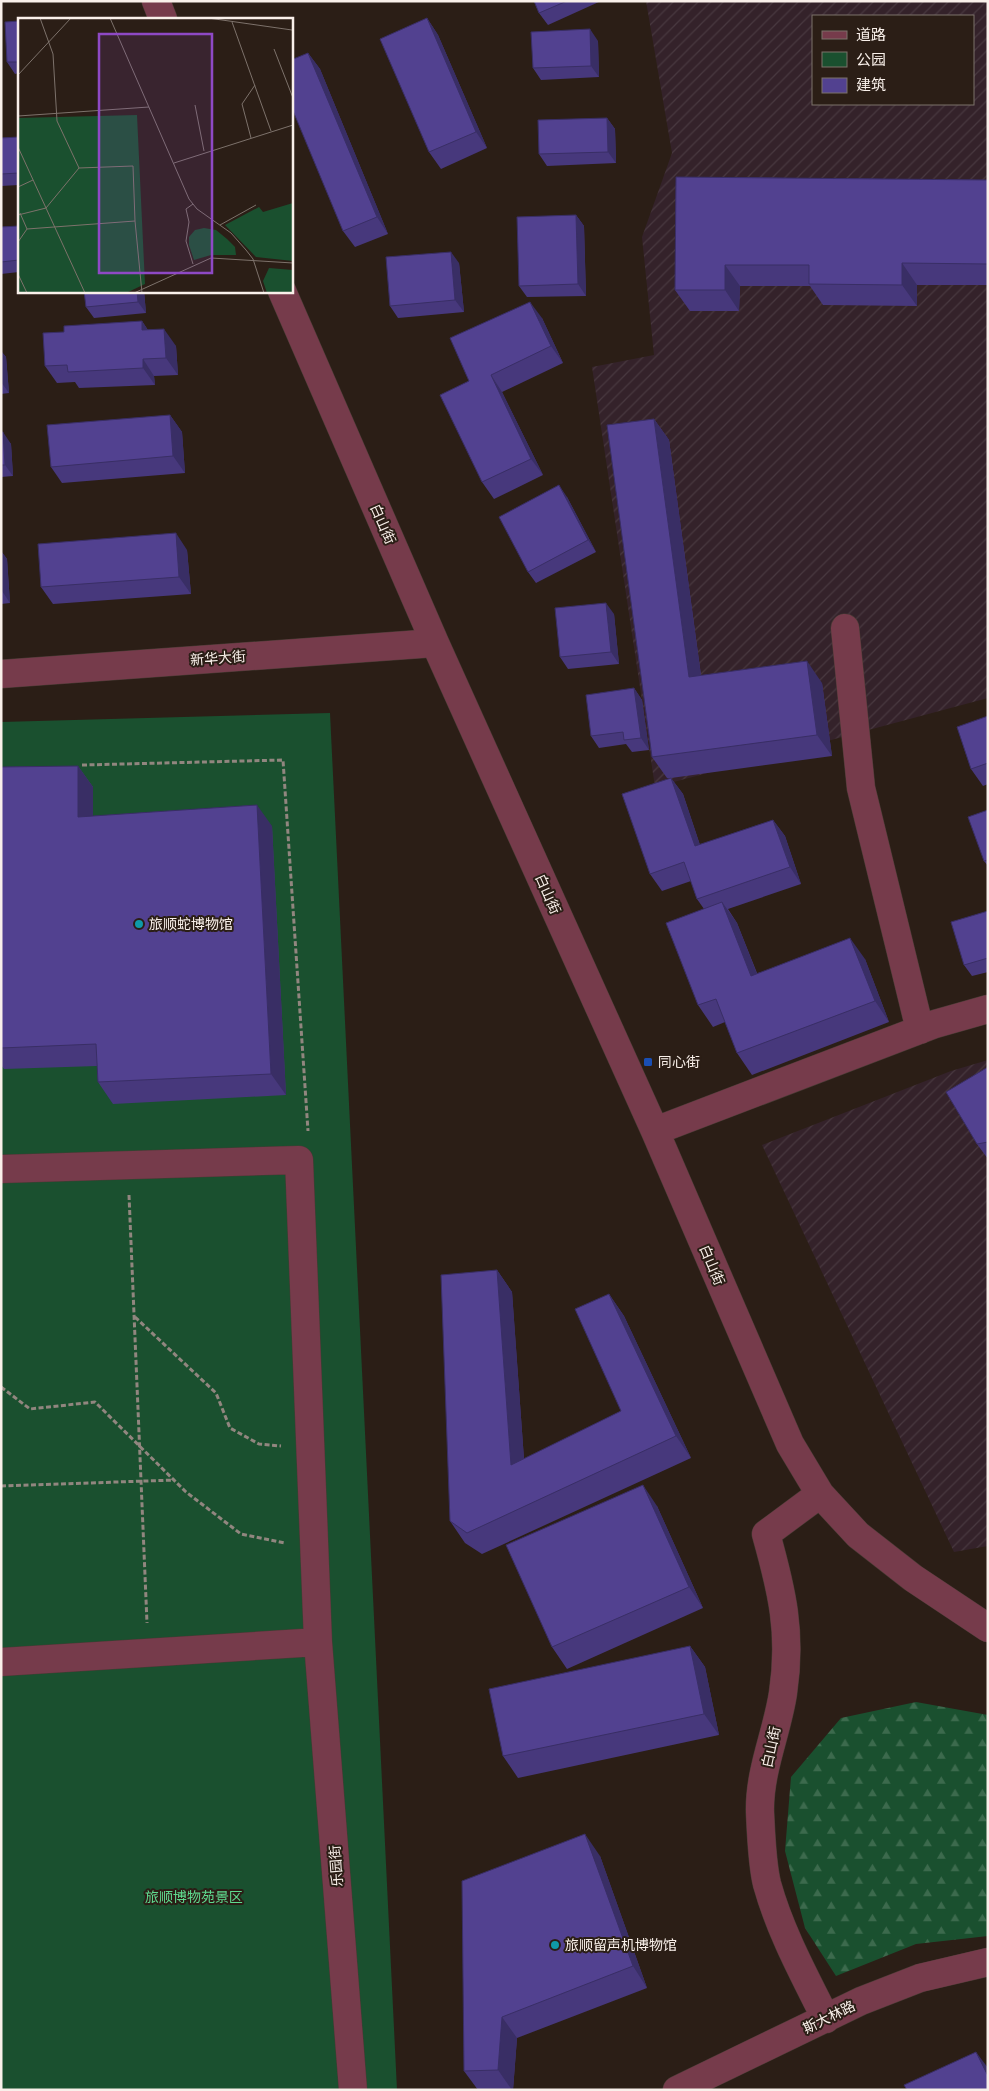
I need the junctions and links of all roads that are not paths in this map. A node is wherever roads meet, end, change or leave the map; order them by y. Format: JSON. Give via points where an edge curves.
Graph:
{"nodes":[{"id":1,"x":156,"y":1,"type":"edge"},
{"id":2,"x":163,"y":18,"type":"edge"},
{"id":3,"x":282,"y":292,"type":"edge"},
{"id":4,"x":845,"y":628,"type":"dead end"},
{"id":5,"x":435,"y":643,"type":"junction"},
{"id":6,"x":1,"y":674,"type":"edge"},
{"id":7,"x":988,"y":1009,"type":"edge"},
{"id":8,"x":920,"y":1030,"type":"junction"},
{"id":9,"x":654,"y":1131,"type":"junction"},
{"id":10,"x":1,"y":1169,"type":"edge"},
{"id":11,"x":820,"y":1494,"type":"junction"},
{"id":12,"x":988,"y":1628,"type":"edge"},
{"id":13,"x":318,"y":1642,"type":"junction"},
{"id":14,"x":1,"y":1662,"type":"edge"},
{"id":15,"x":988,"y":1962,"type":"edge"},
{"id":16,"x":826,"y":2019,"type":"junction"},
{"id":17,"x":353,"y":2090,"type":"edge"},
{"id":18,"x":677,"y":2090,"type":"edge"}],
"edges":[{"from":1,"to":2,"type":"street"},
{"from":3,"to":5,"type":"street","name":"白山街"},
{"from":4,"to":8,"type":"street","via":[[861,788]]},
{"from":5,"to":6,"type":"street","name":"新华大街"},
{"from":5,"to":9,"type":"street","name":"白山街"},
{"from":7,"to":8,"type":"street"},
{"from":8,"to":9,"type":"street"},
{"from":9,"to":11,"type":"street","name":"白山街","via":[[790,1444]]},
{"from":10,"to":13,"type":"street","name":"乐园街","via":[[299,1160]]},
{"from":11,"to":12,"type":"street","name":"白山街","via":[[858,1535],[913,1578]]},
{"from":11,"to":16,"type":"street","name":"白山街","via":[[766,1534],[783,1594],[788,1644],[783,1694],[769,1750],[760,1810],[766,1882],[784,1935]]},
{"from":13,"to":14,"type":"street"},
{"from":13,"to":17,"type":"street","name":"乐园街"},
{"from":15,"to":16,"type":"street","name":"斯大林路","via":[[920,1978]]},
{"from":16,"to":18,"type":"street","name":"斯大林路"}]}
